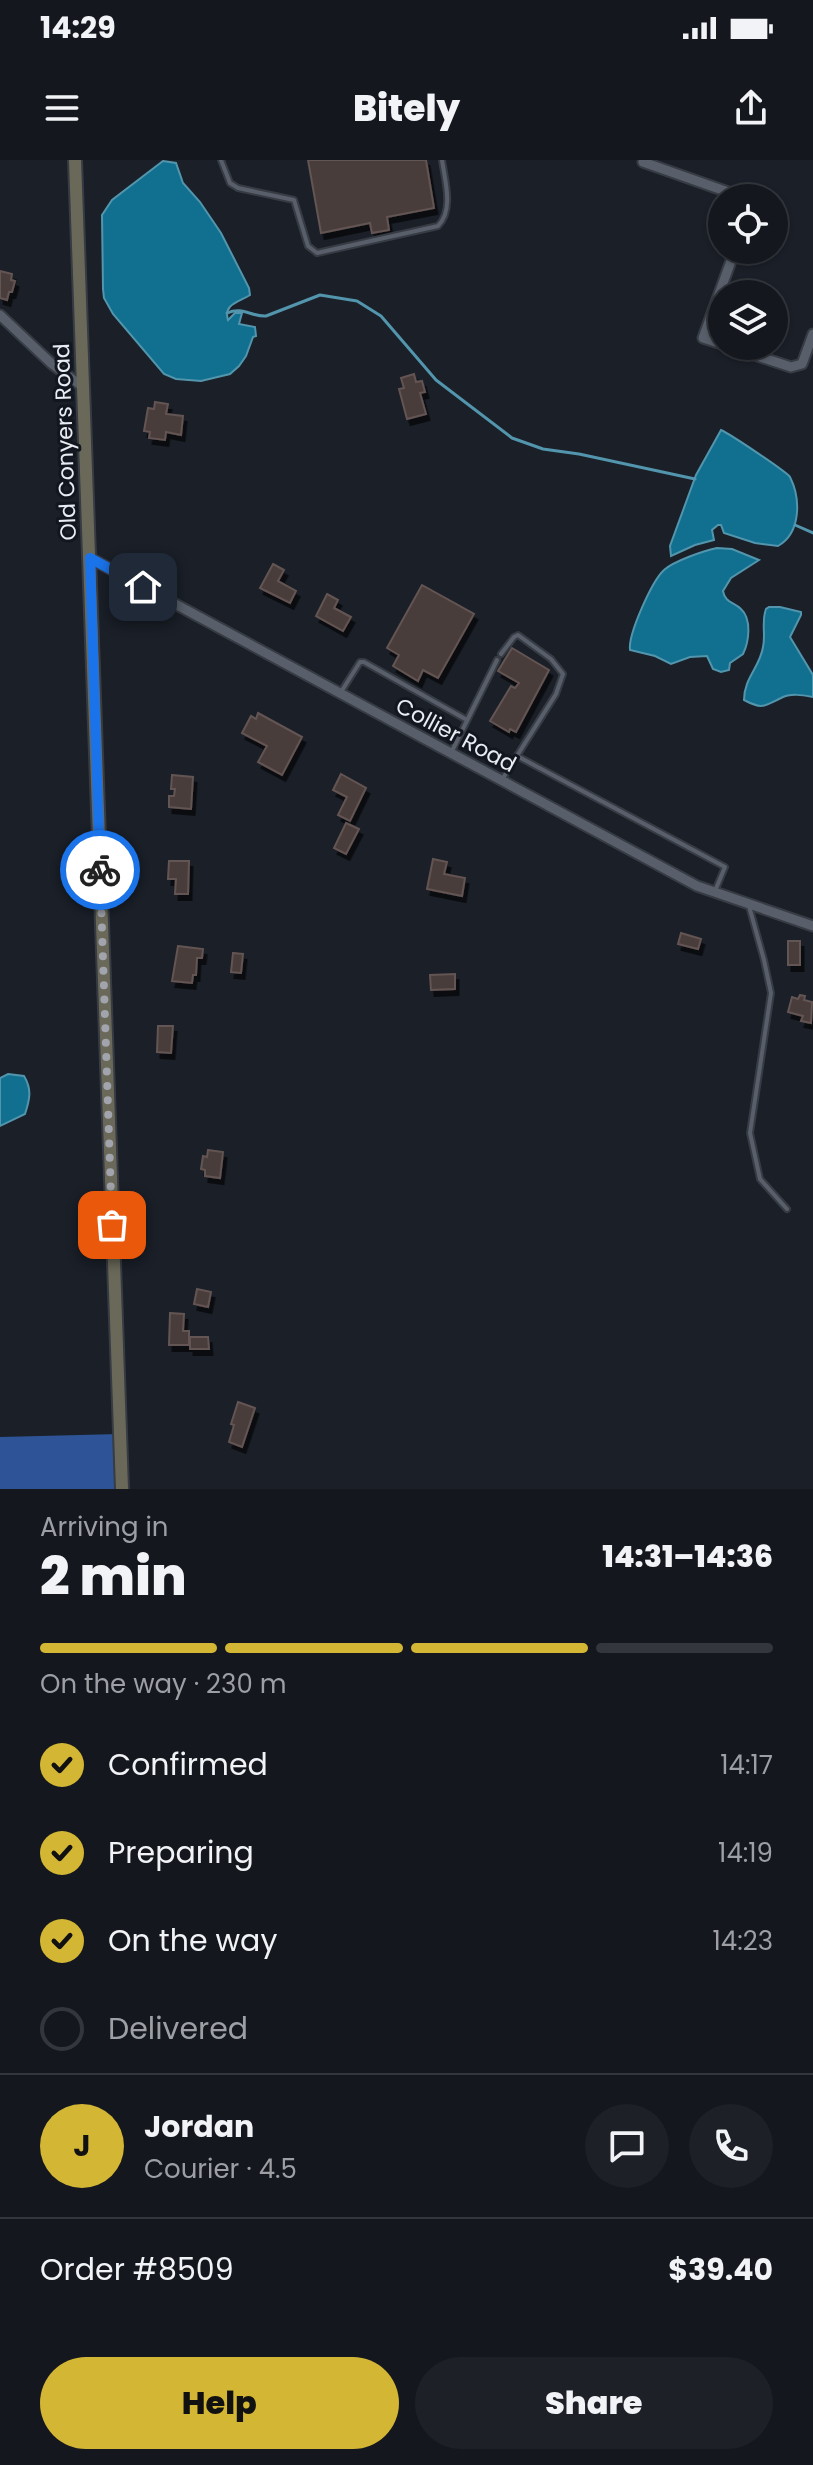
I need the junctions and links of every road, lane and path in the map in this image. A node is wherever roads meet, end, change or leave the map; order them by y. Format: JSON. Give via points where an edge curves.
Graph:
{"nodes":[{"id":1,"x":75,"y":160,"type":"edge"},
{"id":2,"x":221,"y":160,"type":"edge"},
{"id":3,"x":442,"y":160,"type":"edge"},
{"id":4,"x":230,"y":161,"type":"edge"},
{"id":5,"x":643,"y":162,"type":"dead end"},
{"id":6,"x":225,"y":169,"type":"junction"},
{"id":7,"x":708,"y":185,"type":"edge"},
{"id":8,"x":0,"y":315,"type":"edge"},
{"id":9,"x":813,"y":334,"type":"edge"},
{"id":10,"x":770,"y":360,"type":"edge"},
{"id":11,"x":83,"y":387,"type":"junction"},
{"id":12,"x":90,"y":558,"type":"junction"},
{"id":13,"x":501,"y":654,"type":"dead end"},
{"id":14,"x":497,"y":660,"type":"dead end"},
{"id":15,"x":340,"y":693,"type":"junction"},
{"id":16,"x":467,"y":720,"type":"junction"},
{"id":17,"x":451,"y":753,"type":"junction"},
{"id":18,"x":517,"y":756,"type":"junction"},
{"id":19,"x":501,"y":780,"type":"junction"},
{"id":20,"x":715,"y":892,"type":"junction"},
{"id":21,"x":748,"y":904,"type":"junction"},
{"id":22,"x":813,"y":926,"type":"edge"},
{"id":23,"x":787,"y":1209,"type":"dead end"},
{"id":24,"x":122,"y":1489,"type":"edge"}],
"edges":[{"from":1,"to":11,"type":"street","name":"Old Conyers Road"},
{"from":2,"to":6,"type":"lane"},
{"from":3,"to":6,"type":"lane","via":[[448,210],[438,226],[317,253],[308,246],[294,200],[238,188]]},
{"from":4,"to":6,"type":"lane"},
{"from":5,"to":7,"type":"street"},
{"from":8,"to":11,"type":"street"},
{"from":9,"to":10,"type":"street","via":[[802,364],[791,367]]},
{"from":11,"to":12,"type":"street","name":"Old Conyers Road"},
{"from":12,"to":15,"type":"street","name":"Collier Road"},
{"from":12,"to":24,"type":"street","name":"Old Conyers Road"},
{"from":13,"to":18,"type":"lane","via":[[518,635],[563,674]]},
{"from":14,"to":16,"type":"lane"},
{"from":15,"to":16,"type":"lane","via":[[364,662]]},
{"from":15,"to":17,"type":"street","name":"Collier Road"},
{"from":16,"to":17,"type":"lane"},
{"from":17,"to":19,"type":"street","name":"Collier Road"},
{"from":18,"to":19,"type":"lane"},
{"from":18,"to":20,"type":"lane","via":[[725,867]]},
{"from":19,"to":20,"type":"street","name":"Collier Road"},
{"from":20,"to":21,"type":"street","name":"Collier Road"},
{"from":21,"to":22,"type":"street","name":"Collier Road"},
{"from":21,"to":23,"type":"lane","via":[[771,993],[750,1133],[760,1179]]}]}
